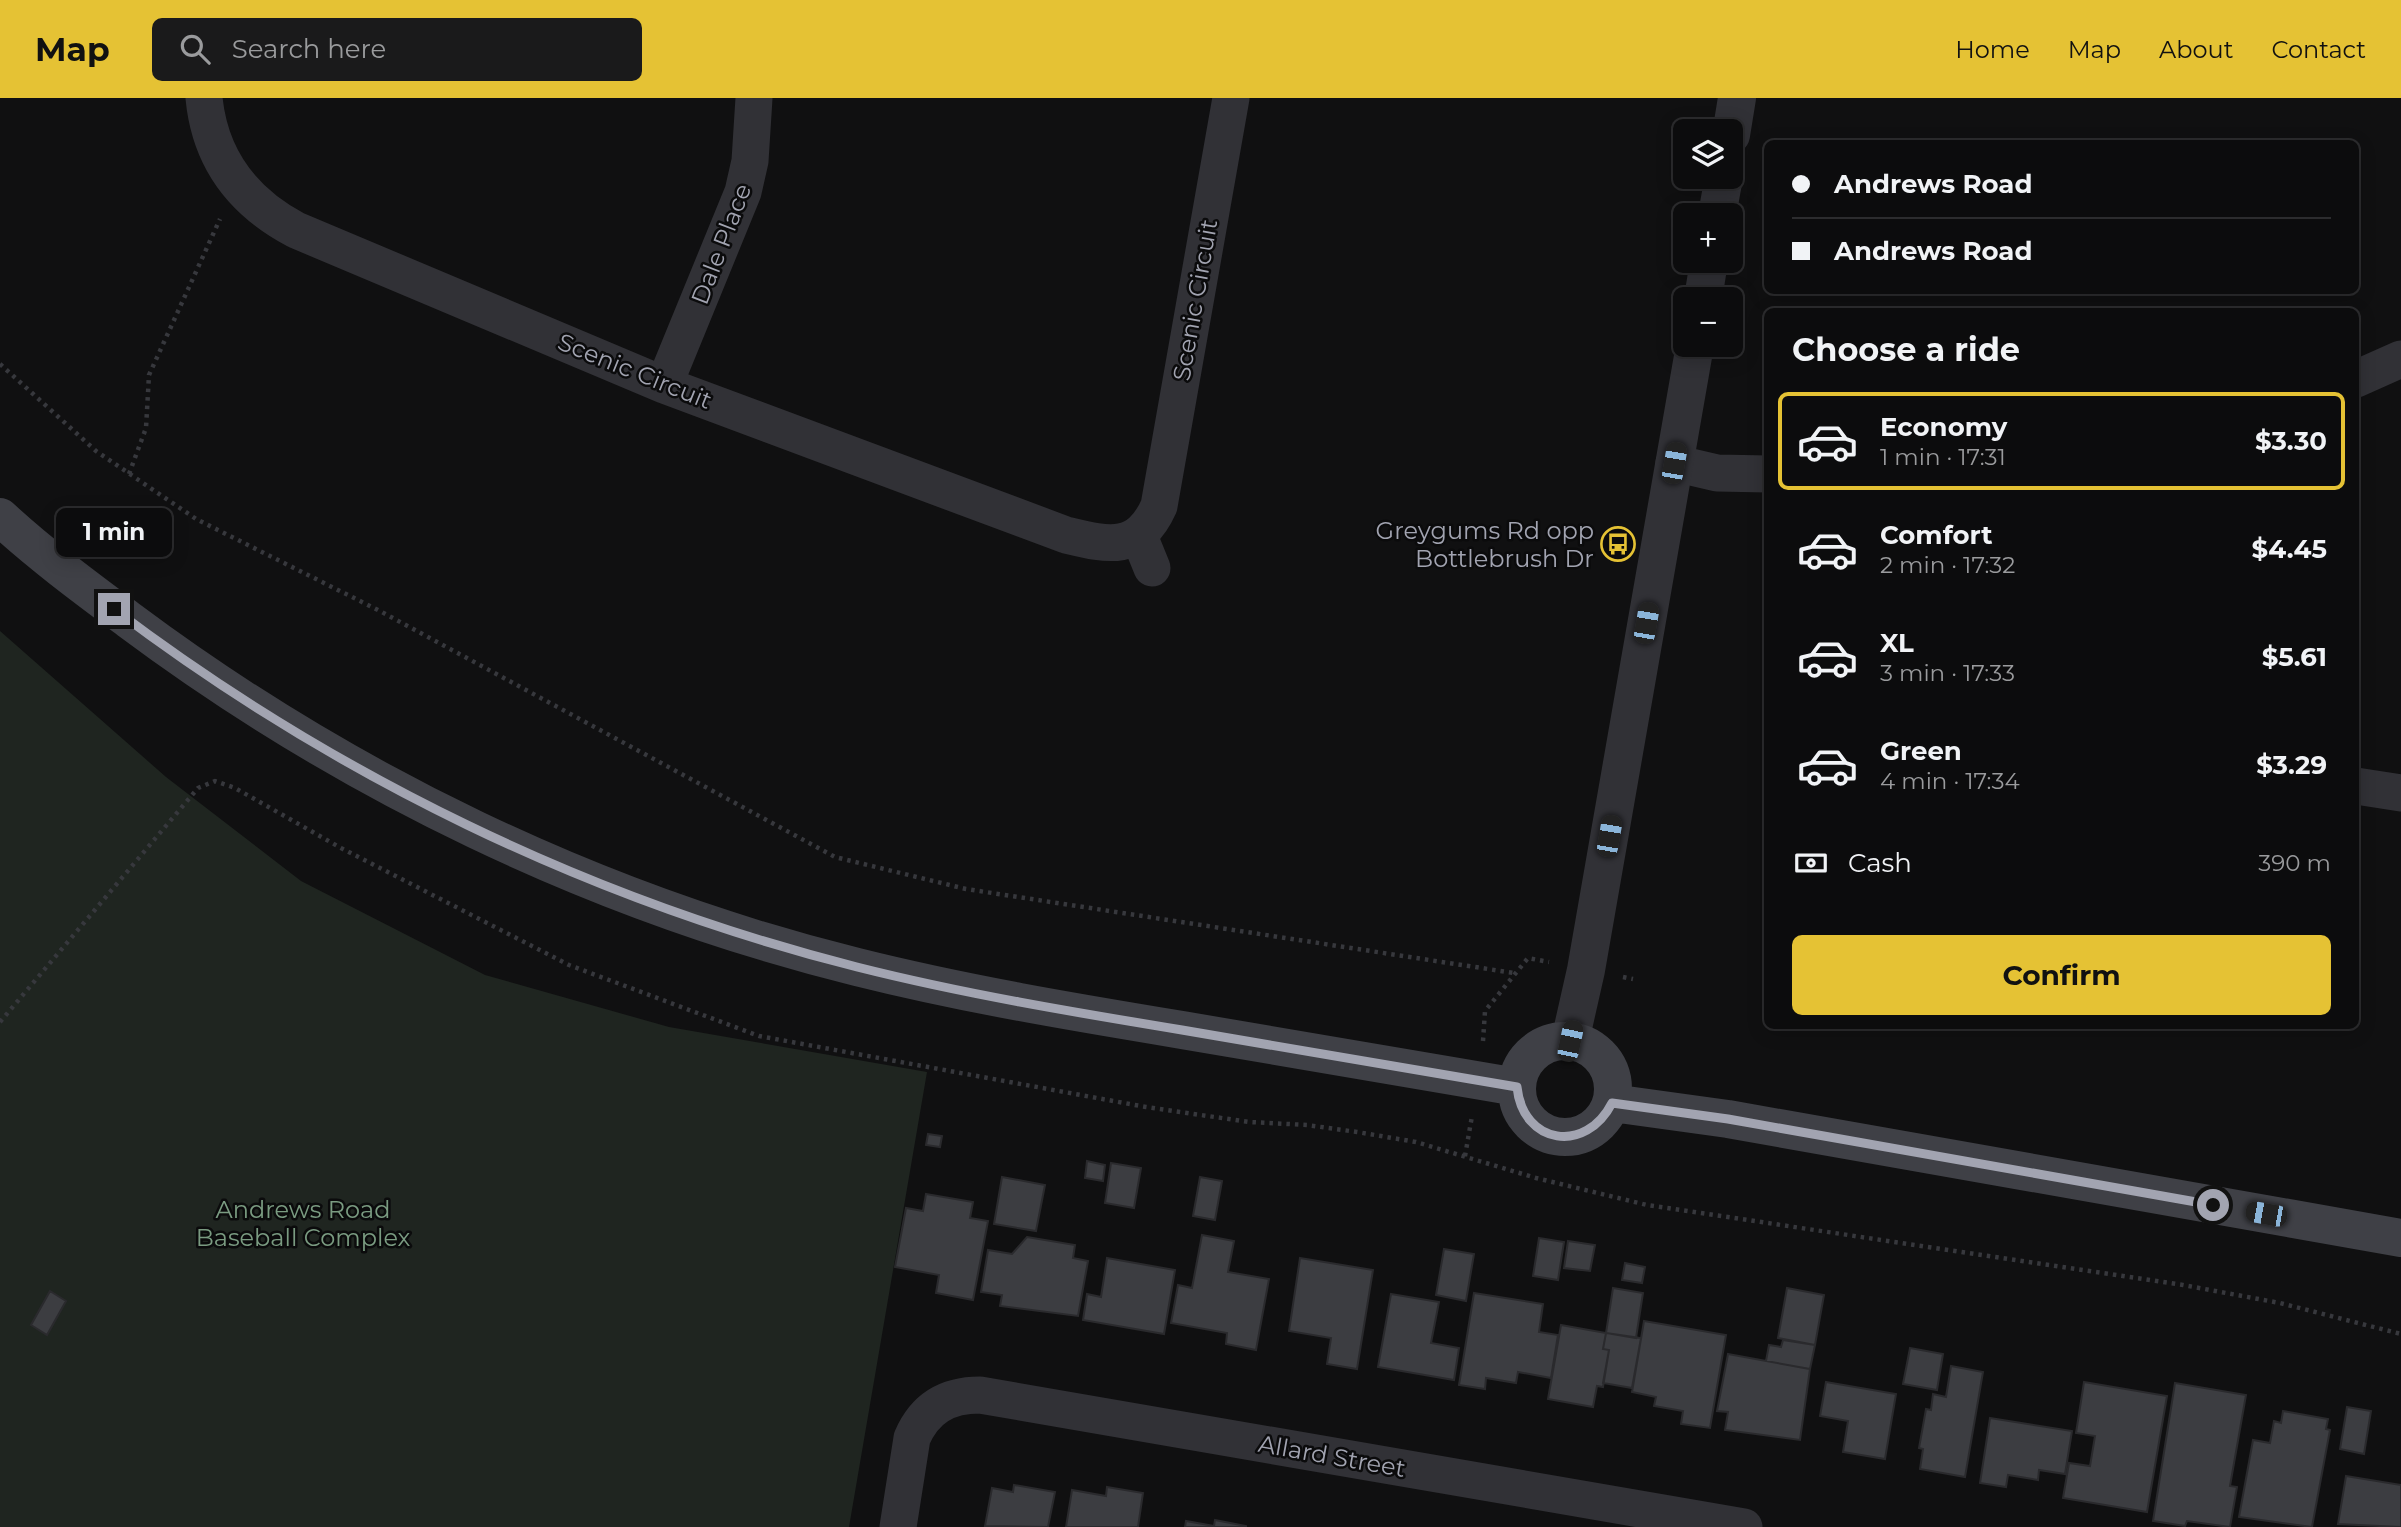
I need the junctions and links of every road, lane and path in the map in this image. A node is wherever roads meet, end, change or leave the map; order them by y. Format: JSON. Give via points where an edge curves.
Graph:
{"nodes":[{"id":1,"x":204,"y":98,"type":"edge"},
{"id":2,"x":754,"y":98,"type":"edge"},
{"id":3,"x":1231,"y":98,"type":"edge"},
{"id":4,"x":1737,"y":98,"type":"edge"},
{"id":5,"x":1734,"y":119,"type":"edge"},
{"id":6,"x":236,"y":184,"type":"junction"},
{"id":7,"x":1693,"y":357,"type":"edge"},
{"id":8,"x":2401,"y":359,"type":"edge"},
{"id":9,"x":0,"y":364,"type":"edge"},
{"id":10,"x":2359,"y":378,"type":"edge"},
{"id":11,"x":664,"y":385,"type":"junction"},
{"id":12,"x":1674,"y":463,"type":"junction"},
{"id":13,"x":129,"y":474,"type":"junction"},
{"id":14,"x":1764,"y":474,"type":"edge"},
{"id":15,"x":0,"y":517,"type":"edge"},
{"id":16,"x":2359,"y":786,"type":"edge"},
{"id":17,"x":2401,"y":793,"type":"edge"},
{"id":18,"x":1548,"y":962,"type":"dead end"},
{"id":19,"x":1514,"y":973,"type":"junction"},
{"id":20,"x":0,"y":1022,"type":"edge"},
{"id":21,"x":1483,"y":1039,"type":"dead end"},
{"id":22,"x":1570,"y":1041,"type":"junction"},
{"id":23,"x":1517,"y":1087,"type":"junction"},
{"id":24,"x":1612,"y":1103,"type":"junction"},
{"id":25,"x":1473,"y":1115,"type":"dead end"},
{"id":26,"x":1465,"y":1156,"type":"junction"},
{"id":27,"x":2401,"y":1238,"type":"edge"},
{"id":28,"x":2401,"y":1334,"type":"edge"},
{"id":29,"x":898,"y":1527,"type":"edge"},
{"id":30,"x":1744,"y":1527,"type":"edge"}],
"edges":[{"from":1,"to":6,"type":"street","name":"Scenic Circuit","via":[[209,130]]},
{"from":2,"to":11,"type":"street","name":"Dale Place","via":[[743,192]]},
{"from":3,"to":11,"type":"street","name":"Scenic Circuit","via":[[1162,492],[1146,552],[1125,542],[1066,535]]},
{"from":4,"to":5,"type":"street"},
{"from":6,"to":11,"type":"street","name":"Scenic Circuit","via":[[296,230]]},
{"from":6,"to":13,"type":"path","via":[[217,209],[221,216],[149,374],[146,428]]},
{"from":7,"to":12,"type":"street"},
{"from":8,"to":10,"type":"street"},
{"from":9,"to":13,"type":"path","via":[[96,451]]},
{"from":12,"to":14,"type":"street","via":[[1717,473]]},
{"from":12,"to":22,"type":"street"},
{"from":13,"to":19,"type":"path","via":[[196,519],[403,624],[835,856],[966,889]]},
{"from":15,"to":23,"type":"main road","via":[[174,653],[315,745],[428,807],[637,898],[855,967],[1001,999]]},
{"from":16,"to":17,"type":"street"},
{"from":18,"to":19,"type":"path","via":[[1528,958]]},
{"from":19,"to":21,"type":"path","via":[[1485,1011]]},
{"from":20,"to":26,"type":"path","via":[[198,788],[215,781],[569,965],[759,1036],[1146,1107],[1416,1142]]},
{"from":22,"to":23,"type":"main road","via":[[1540,1048],[1524,1065]]},
{"from":22,"to":24,"type":"main road","via":[[1596,1052],[1606,1063],[1612,1075]]},
{"from":23,"to":24,"type":"main road","via":[[1525,1116],[1550,1135],[1580,1135],[1605,1117]]},
{"from":24,"to":27,"type":"main road","via":[[1728,1119]]},
{"from":25,"to":26,"type":"path"},
{"from":26,"to":28,"type":"path","via":[[1647,1205],[2183,1285],[2280,1303]]},
{"from":29,"to":30,"type":"street","name":"Allard Street","via":[[912,1438],[925,1416],[950,1398],[980,1395]]}]}
